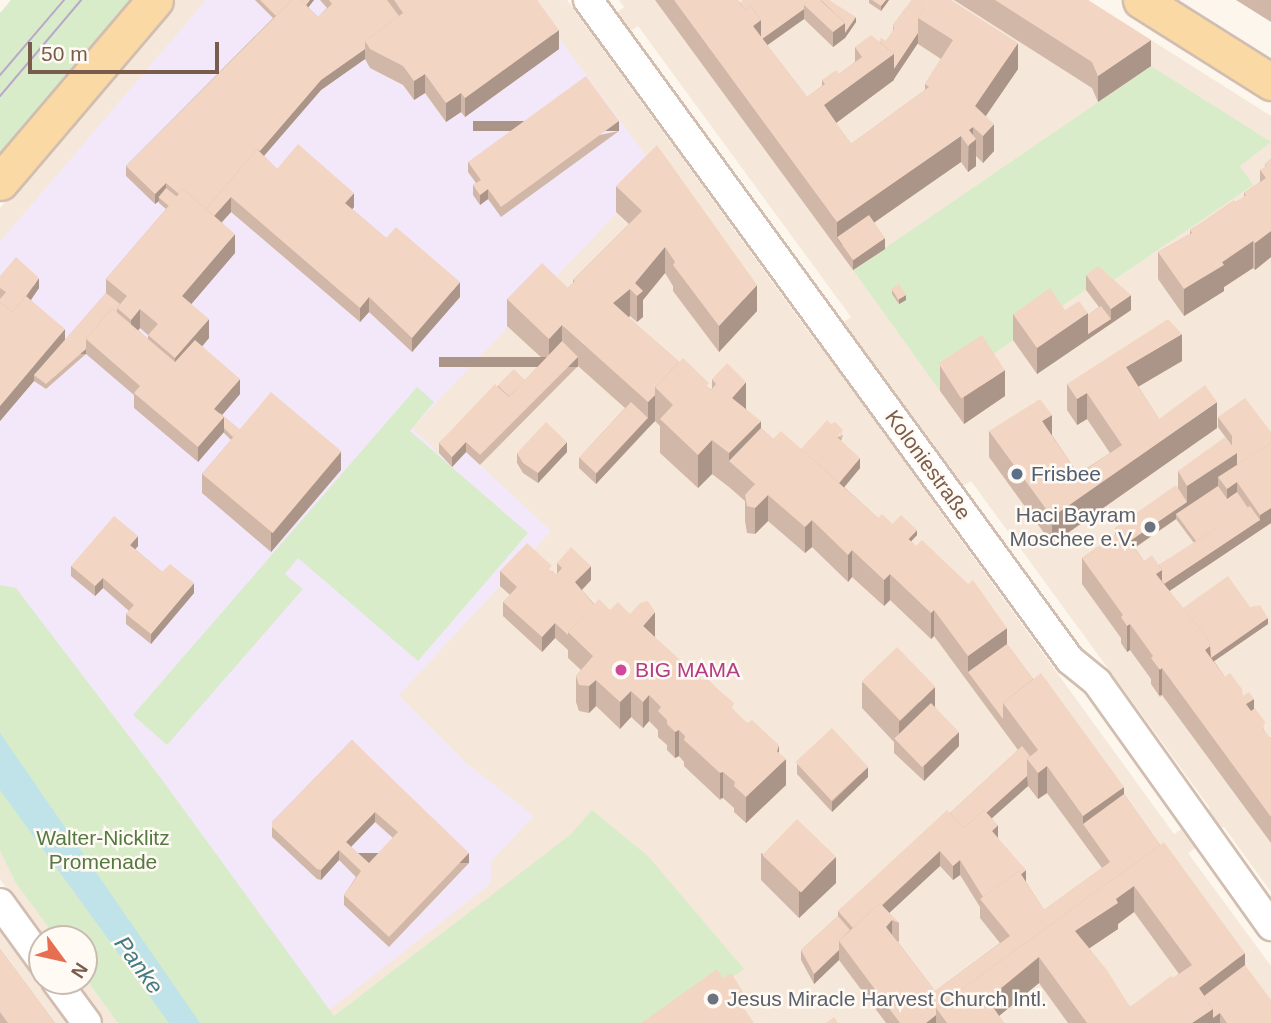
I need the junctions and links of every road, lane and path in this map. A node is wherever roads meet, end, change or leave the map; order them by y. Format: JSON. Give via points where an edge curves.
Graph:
{"nodes":[{"id":1,"x":155,"y":0,"type":"edge"},
{"id":2,"x":588,"y":0,"type":"edge"},
{"id":3,"x":1141,"y":0,"type":"edge"},
{"id":4,"x":1271,"y":82,"type":"edge"},
{"id":5,"x":0,"y":182,"type":"edge"},
{"id":6,"x":0,"y":903,"type":"edge"},
{"id":7,"x":1271,"y":926,"type":"edge"},
{"id":8,"x":28,"y":942,"type":"edge"},
{"id":9,"x":66,"y":995,"type":"edge"},
{"id":10,"x":87,"y":1023,"type":"edge"}],
"edges":[{"from":1,"to":5,"type":"main road"},
{"from":2,"to":7,"type":"street","name":"Koloniestraße","via":[[1070,660],[1097,682]]},
{"from":3,"to":4,"type":"main road"},
{"from":6,"to":8,"type":"street"},
{"from":9,"to":10,"type":"street"}]}
